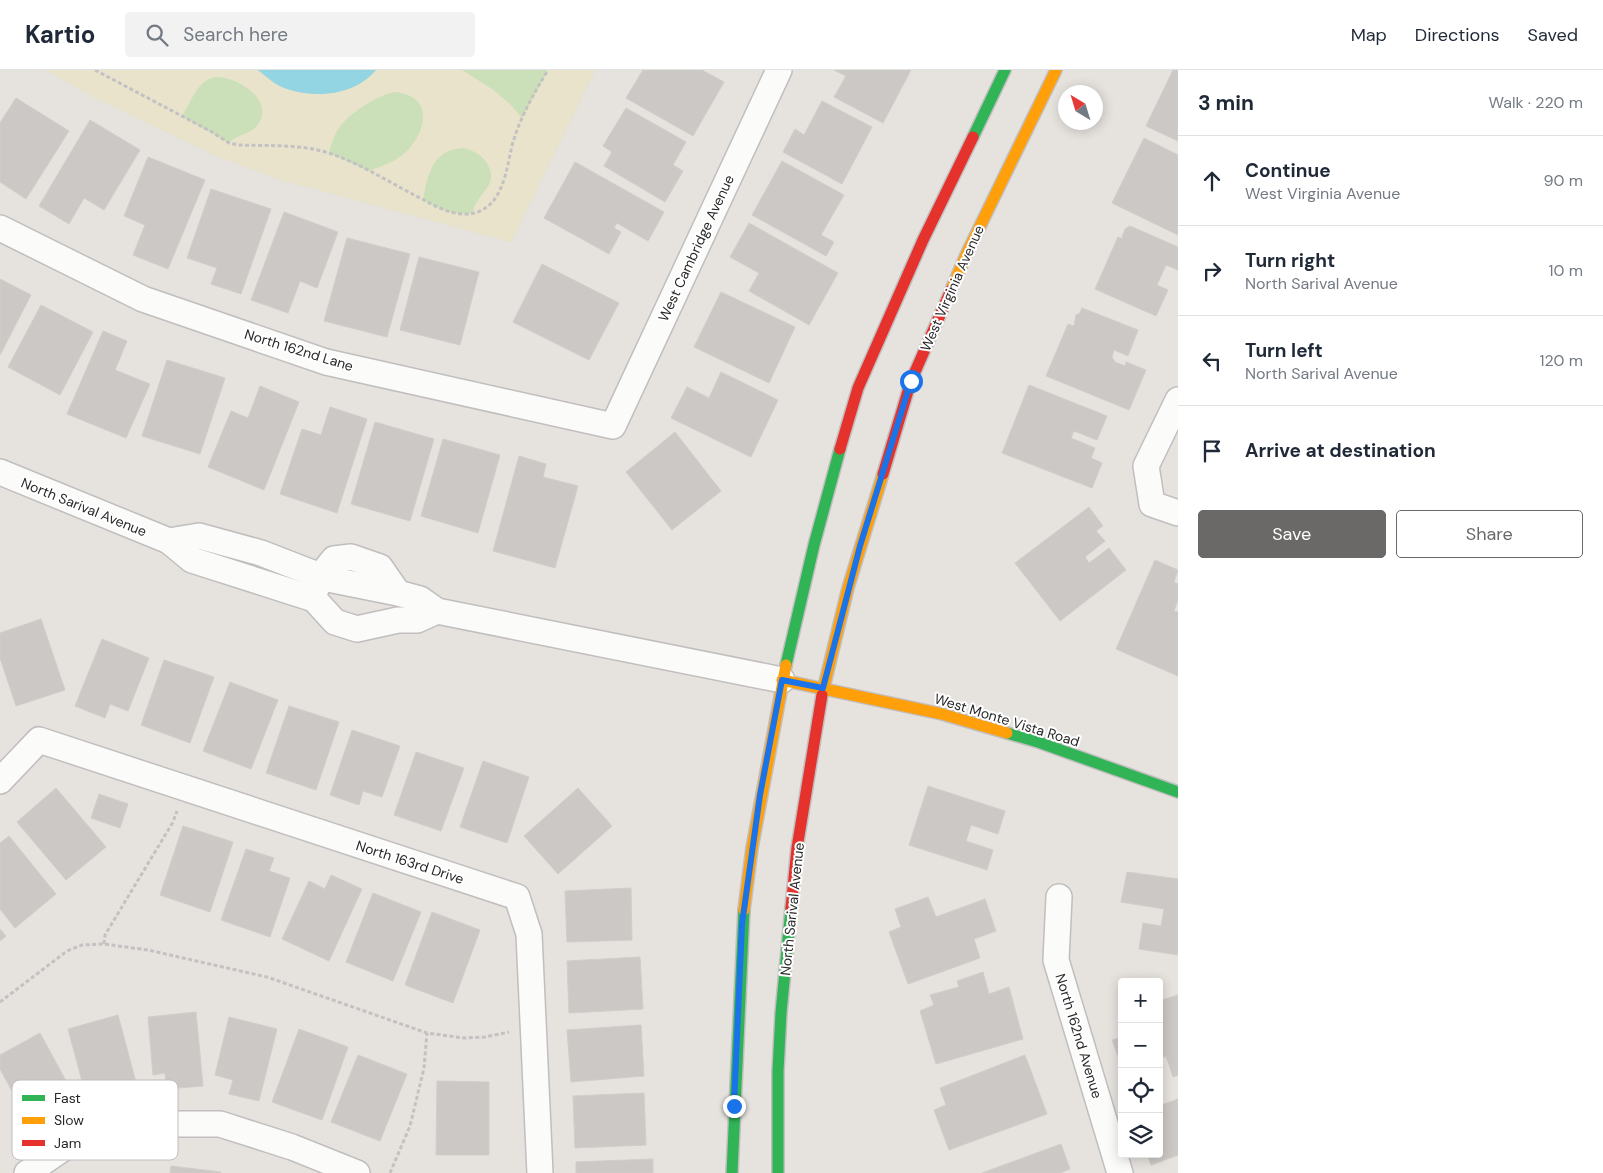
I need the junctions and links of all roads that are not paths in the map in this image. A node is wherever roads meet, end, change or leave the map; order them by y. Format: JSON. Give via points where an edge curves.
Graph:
{"nodes":[{"id":1,"x":779,"y":70,"type":"edge"},
{"id":2,"x":1005,"y":70,"type":"edge"},
{"id":3,"x":1056,"y":70,"type":"edge"},
{"id":4,"x":0,"y":228,"type":"edge"},
{"id":5,"x":1178,"y":400,"type":"edge"},
{"id":6,"x":613,"y":426,"type":"joint"},
{"id":7,"x":0,"y":472,"type":"edge"},
{"id":8,"x":1178,"y":513,"type":"edge"},
{"id":9,"x":168,"y":541,"type":"junction"},
{"id":10,"x":261,"y":554,"type":"junction"},
{"id":11,"x":254,"y":579,"type":"junction"},
{"id":12,"x":317,"y":587,"type":"junction"},
{"id":13,"x":437,"y":611,"type":"junction"},
{"id":14,"x":782,"y":680,"type":"junction"},
{"id":15,"x":823,"y":688,"type":"junction"},
{"id":16,"x":0,"y":781,"type":"edge"},
{"id":17,"x":1178,"y":792,"type":"edge"},
{"id":18,"x":1059,"y":897,"type":"dead end"},
{"id":19,"x":178,"y":1124,"type":"edge"},
{"id":20,"x":46,"y":1160,"type":"edge"},
{"id":21,"x":27,"y":1173,"type":"edge"},
{"id":22,"x":357,"y":1173,"type":"edge"},
{"id":23,"x":540,"y":1173,"type":"edge"},
{"id":24,"x":732,"y":1173,"type":"edge"},
{"id":25,"x":778,"y":1173,"type":"edge"},
{"id":26,"x":1120,"y":1173,"type":"edge"}],
"edges":[{"from":1,"to":6,"type":"street","name":"West Cambridge Avenue"},
{"from":2,"to":14,"type":"main road","via":[[923,240],[858,388],[829,488]]},
{"from":3,"to":15,"type":"main road","name":"West Virginia Avenue","via":[[966,255],[911,381],[860,546]]},
{"from":4,"to":6,"type":"street","name":"North 162nd Lane","via":[[143,299],[326,362]]},
{"from":5,"to":8,"type":"street","via":[[1146,466],[1152,504]]},
{"from":7,"to":9,"type":"street","name":"North Sarival Avenue"},
{"from":9,"to":10,"type":"street","name":"North Sarival Avenue","via":[[200,536]]},
{"from":9,"to":11,"type":"street","name":"North Sarival Avenue","via":[[192,560]]},
{"from":10,"to":11,"type":"street"},
{"from":10,"to":12,"type":"street","name":"North Sarival Avenue"},
{"from":11,"to":12,"type":"street","name":"North Sarival Avenue"},
{"from":12,"to":13,"type":"street","name":"North Sarival Avenue","via":[[335,622],[357,629],[398,620],[417,620]]},
{"from":12,"to":13,"type":"street","via":[[334,559],[351,557],[380,567],[398,593],[420,599]]},
{"from":13,"to":14,"type":"street"},
{"from":14,"to":15,"type":"main road"},
{"from":14,"to":24,"type":"main road","via":[[759,804],[742,924]]},
{"from":15,"to":17,"type":"main road","name":"West Monte Vista Road","via":[[980,725]]},
{"from":15,"to":25,"type":"main road","name":"North Sarival Avenue","via":[[797,848],[781,1013]]},
{"from":16,"to":23,"type":"street","name":"North 163rd Drive","via":[[39,740],[517,897],[529,934]]},
{"from":18,"to":26,"type":"street","name":"North 162nd Avenue","via":[[1056,960]]},
{"from":19,"to":22,"type":"street","via":[[220,1124],[292,1147]]},
{"from":20,"to":21,"type":"street"}]}
